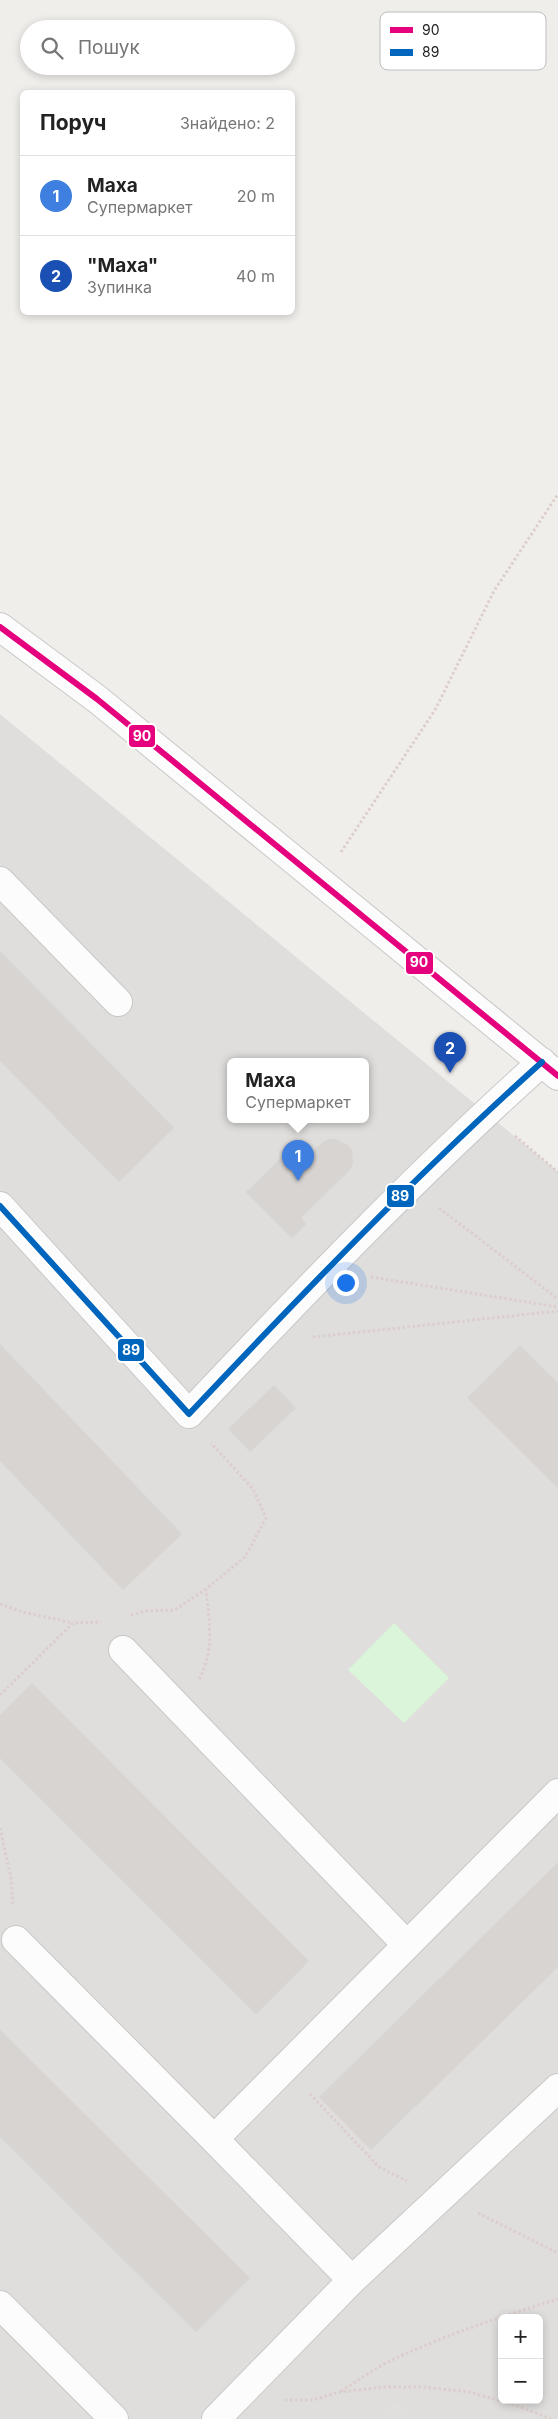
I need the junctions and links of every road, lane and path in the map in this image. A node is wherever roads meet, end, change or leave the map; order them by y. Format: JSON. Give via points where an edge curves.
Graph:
{"nodes":[{"id":1,"x":558,"y":494,"type":"edge"},
{"id":2,"x":0,"y":627,"type":"edge"},
{"id":3,"x":0,"y":881,"type":"edge"},
{"id":4,"x":321,"y":882,"type":"junction"},
{"id":5,"x":118,"y":1002,"type":"dead end"},
{"id":6,"x":550,"y":1069,"type":"edge"},
{"id":7,"x":486,"y":1112,"type":"junction"},
{"id":8,"x":558,"y":1172,"type":"edge"},
{"id":9,"x":410,"y":1186,"type":"junction"},
{"id":10,"x":0,"y":1206,"type":"edge"},
{"id":11,"x":326,"y":1270,"type":"junction"},
{"id":12,"x":558,"y":1299,"type":"edge"},
{"id":13,"x":558,"y":1309,"type":"edge"},
{"id":14,"x":256,"y":1343,"type":"junction"},
{"id":15,"x":190,"y":1414,"type":"junction"},
{"id":16,"x":206,"y":1589,"type":"junction"},
{"id":17,"x":0,"y":1604,"type":"edge"},
{"id":18,"x":129,"y":1616,"type":"dead end"},
{"id":19,"x":104,"y":1622,"type":"dead end"},
{"id":20,"x":73,"y":1623,"type":"junction"},
{"id":21,"x":123,"y":1650,"type":"dead end"},
{"id":22,"x":0,"y":1695,"type":"edge"},
{"id":23,"x":182,"y":1710,"type":"junction"},
{"id":24,"x":558,"y":1793,"type":"edge"},
{"id":25,"x":0,"y":1828,"type":"edge"},
{"id":26,"x":16,"y":1940,"type":"joint"},
{"id":27,"x":407,"y":1945,"type":"junction"},
{"id":28,"x":558,"y":2088,"type":"edge"},
{"id":29,"x":214,"y":2139,"type":"junction"},
{"id":30,"x":352,"y":2280,"type":"junction"},
{"id":31,"x":558,"y":2299,"type":"edge"},
{"id":32,"x":0,"y":2305,"type":"edge"},
{"id":33,"x":339,"y":2392,"type":"junction"},
{"id":34,"x":225,"y":2410,"type":"edge"},
{"id":35,"x":114,"y":2419,"type":"edge"},
{"id":36,"x":551,"y":2419,"type":"edge"}],
"edges":[{"from":1,"to":4,"type":"path","via":[[494,591],[435,710]]},
{"from":2,"to":4,"type":"street","via":[[97,700]]},
{"from":3,"to":5,"type":"street"},
{"from":4,"to":6,"type":"street"},
{"from":6,"to":7,"type":"street"},
{"from":7,"to":8,"type":"path"},
{"from":7,"to":9,"type":"street"},
{"from":9,"to":11,"type":"street"},
{"from":9,"to":12,"type":"path"},
{"from":10,"to":15,"type":"street"},
{"from":11,"to":13,"type":"path"},
{"from":11,"to":14,"type":"street"},
{"from":13,"to":14,"type":"path"},
{"from":14,"to":15,"type":"street"},
{"from":15,"to":16,"type":"path","via":[[219,1454],[253,1489],[266,1518],[245,1556]]},
{"from":16,"to":18,"type":"path","via":[[175,1610],[146,1611]]},
{"from":16,"to":23,"type":"path","via":[[210,1630],[208,1664]]},
{"from":17,"to":20,"type":"path"},
{"from":19,"to":20,"type":"path"},
{"from":20,"to":22,"type":"path"},
{"from":21,"to":23,"type":"street"},
{"from":23,"to":27,"type":"street"},
{"from":24,"to":27,"type":"street"},
{"from":25,"to":26,"type":"path","via":[[11,1878]]},
{"from":26,"to":29,"type":"street"},
{"from":27,"to":29,"type":"street"},
{"from":28,"to":30,"type":"street"},
{"from":29,"to":30,"type":"street"},
{"from":30,"to":34,"type":"street"},
{"from":31,"to":33,"type":"path","via":[[484,2322],[433,2343],[385,2364]]},
{"from":32,"to":35,"type":"street"},
{"from":33,"to":34,"type":"path","via":[[313,2400]]},
{"from":33,"to":36,"type":"path","via":[[384,2386],[468,2392]]}]}
